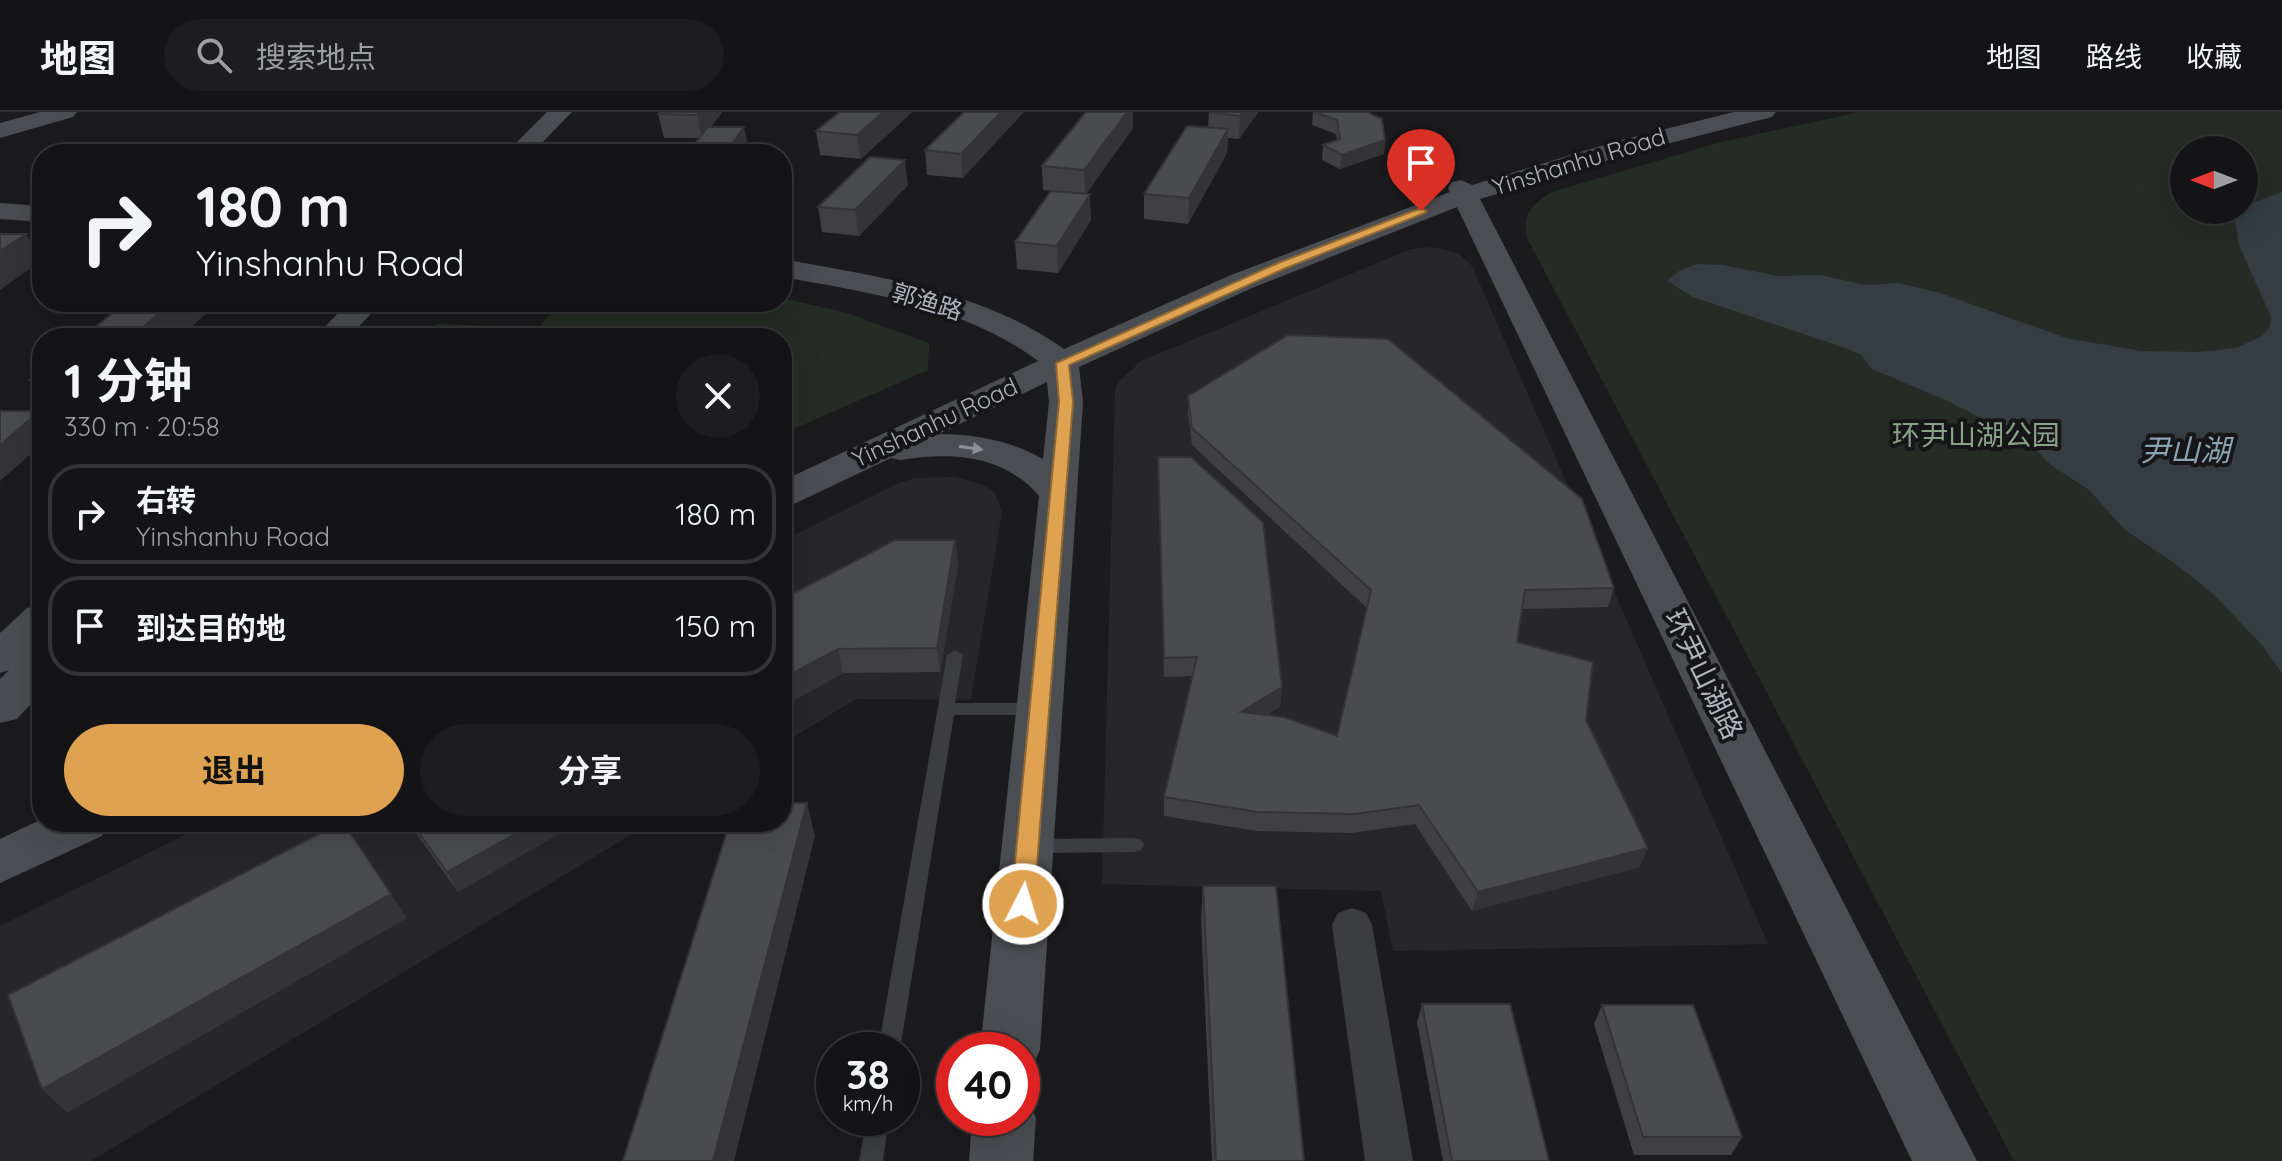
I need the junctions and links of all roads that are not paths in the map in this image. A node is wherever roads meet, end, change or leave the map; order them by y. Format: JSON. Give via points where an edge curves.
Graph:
{"nodes":[{"id":1,"x":65,"y":112,"type":"edge"},
{"id":2,"x":560,"y":112,"type":"edge"},
{"id":3,"x":586,"y":112,"type":"edge"},
{"id":4,"x":1727,"y":112,"type":"edge"},
{"id":5,"x":1764,"y":112,"type":"edge"},
{"id":6,"x":0,"y":131,"type":"edge"},
{"id":7,"x":527,"y":144,"type":"edge"},
{"id":8,"x":555,"y":144,"type":"edge"},
{"id":9,"x":1464,"y":192,"type":"junction"},
{"id":10,"x":0,"y":211,"type":"edge"},
{"id":11,"x":32,"y":213,"type":"edge"},
{"id":12,"x":792,"y":270,"type":"edge"},
{"id":13,"x":357,"y":312,"type":"edge"},
{"id":14,"x":390,"y":312,"type":"edge"},
{"id":15,"x":340,"y":328,"type":"edge"},
{"id":16,"x":375,"y":328,"type":"edge"},
{"id":17,"x":1057,"y":358,"type":"junction"},
{"id":18,"x":866,"y":456,"type":"junction"},
{"id":19,"x":792,"y":472,"type":"edge"},
{"id":20,"x":792,"y":490,"type":"edge"},
{"id":21,"x":1058,"y":494,"type":"junction"},
{"id":22,"x":32,"y":628,"type":"edge"},
{"id":23,"x":955,"y":655,"type":"dead end"},
{"id":24,"x":0,"y":658,"type":"edge"},
{"id":25,"x":32,"y":675,"type":"edge"},
{"id":26,"x":0,"y":707,"type":"edge"},
{"id":27,"x":947,"y":709,"type":"junction"},
{"id":28,"x":1039,"y":709,"type":"junction"},
{"id":29,"x":32,"y":818,"type":"edge"},
{"id":30,"x":63,"y":832,"type":"edge"},
{"id":31,"x":0,"y":833,"type":"edge"},
{"id":32,"x":1134,"y":845,"type":"dead end"},
{"id":33,"x":1028,"y":846,"type":"junction"},
{"id":34,"x":0,"y":862,"type":"edge"},
{"id":35,"x":1352,"y":925,"type":"dead end"},
{"id":36,"x":892,"y":1032,"type":"edge"},
{"id":37,"x":1012,"y":1032,"type":"edge"},
{"id":38,"x":875,"y":1136,"type":"edge"},
{"id":39,"x":1003,"y":1136,"type":"edge"},
{"id":40,"x":871,"y":1161,"type":"edge"},
{"id":41,"x":1001,"y":1161,"type":"edge"},
{"id":42,"x":1389,"y":1161,"type":"edge"},
{"id":43,"x":1945,"y":1161,"type":"edge"}],
"edges":[{"from":1,"to":6,"type":"main road"},
{"from":2,"to":7,"type":"main road"},
{"from":3,"to":8,"type":"main road"},
{"from":4,"to":9,"type":"main road","name":"Yinshanhu Road","via":[[1583,149]]},
{"from":5,"to":9,"type":"main road","name":"Yinshanhu Road"},
{"from":9,"to":17,"type":"main road","name":"Yinshanhu Road"},
{"from":9,"to":43,"type":"main road","name":"环尹山湖路"},
{"from":10,"to":11,"type":"main road"},
{"from":12,"to":17,"type":"main road","name":"郭渔路","via":[[941,305],[1003,327]]},
{"from":13,"to":15,"type":"main road"},
{"from":14,"to":16,"type":"main road"},
{"from":17,"to":18,"type":"main road","name":"Yinshanhu Road"},
{"from":17,"to":19,"type":"main road","name":"Yinshanhu Road"},
{"from":17,"to":21,"type":"main road","via":[[1066,402]]},
{"from":18,"to":20,"type":"main road","name":"Yinshanhu Road"},
{"from":18,"to":21,"type":"main road","one_way":true,"via":[[945,444],[980,449],[1035,468]]},
{"from":21,"to":28,"type":"main road"},
{"from":22,"to":24,"type":"main road"},
{"from":23,"to":27,"type":"lane"},
{"from":25,"to":26,"type":"main road"},
{"from":27,"to":28,"type":"lane"},
{"from":27,"to":36,"type":"lane"},
{"from":28,"to":33,"type":"main road"},
{"from":29,"to":31,"type":"main road"},
{"from":30,"to":34,"type":"main road"},
{"from":32,"to":33,"type":"lane"},
{"from":33,"to":37,"type":"main road"},
{"from":35,"to":42,"type":"street"},
{"from":38,"to":40,"type":"lane"},
{"from":39,"to":41,"type":"main road"}]}
